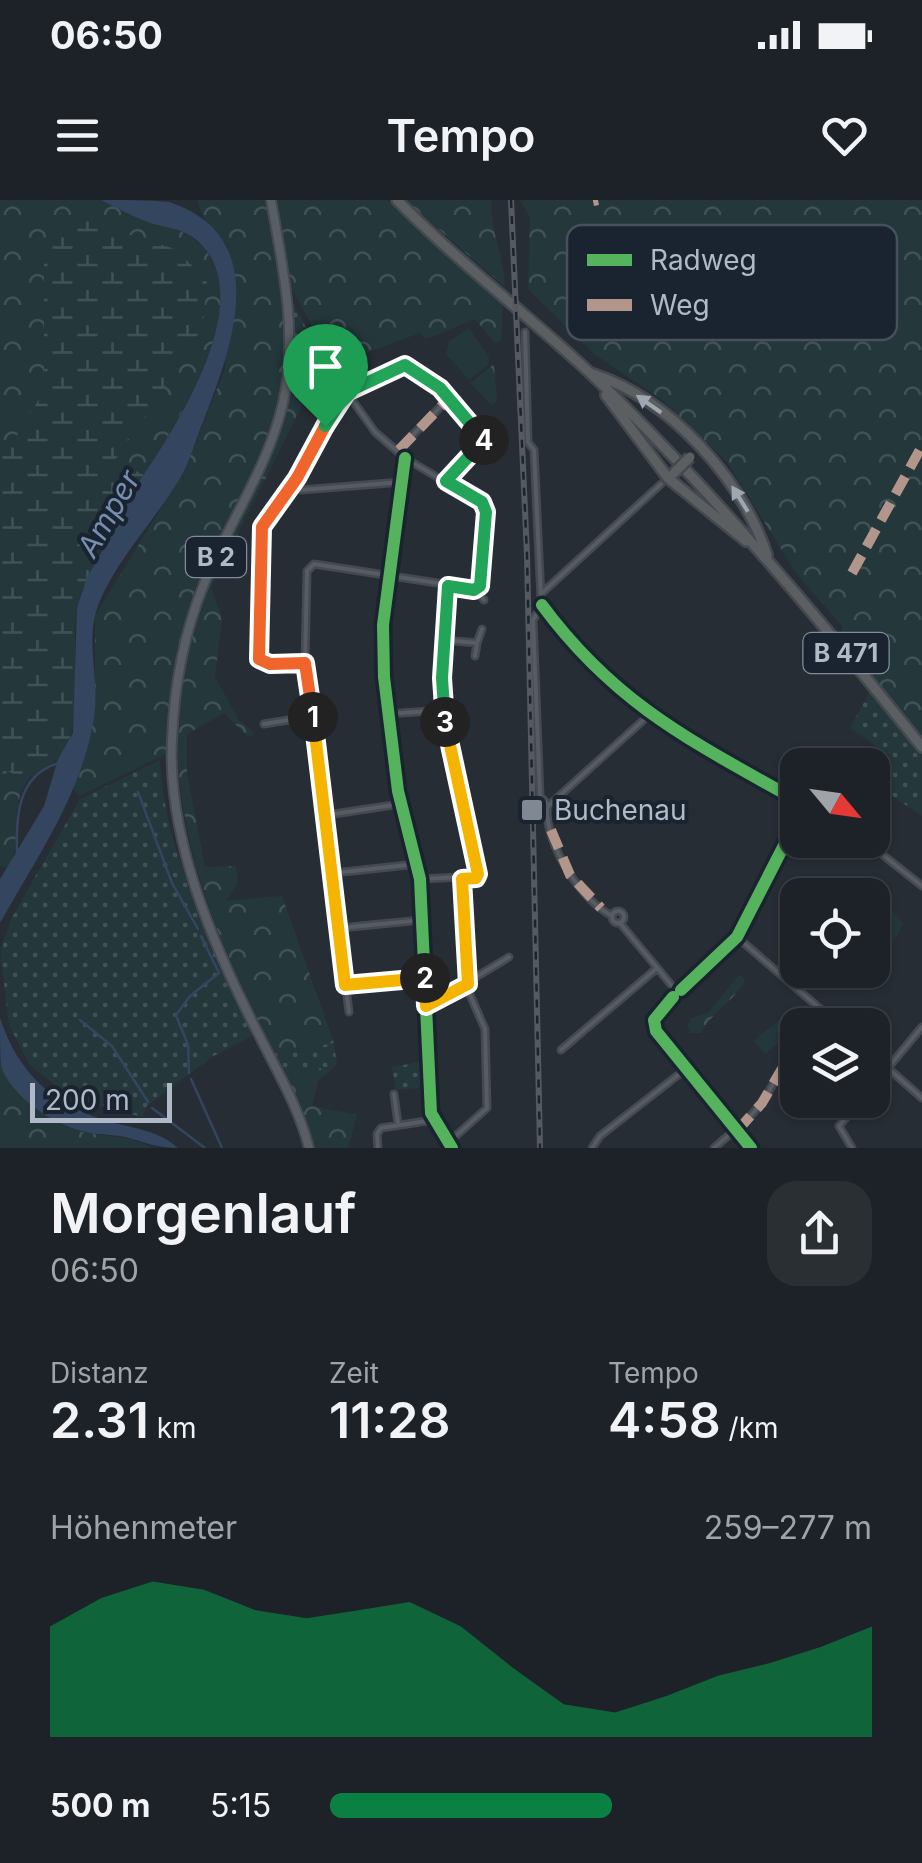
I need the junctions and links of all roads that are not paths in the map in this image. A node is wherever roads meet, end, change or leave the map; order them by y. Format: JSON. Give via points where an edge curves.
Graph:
{"nodes":[{"id":1,"x":271,"y":200,"type":"edge"},
{"id":2,"x":398,"y":200,"type":"edge"},
{"id":3,"x":525,"y":332,"type":"dead end"},
{"id":4,"x":290,"y":344,"type":"junction"},
{"id":5,"x":594,"y":377,"type":"junction"},
{"id":6,"x":347,"y":392,"type":"junction"},
{"id":7,"x":449,"y":398,"type":"junction"},
{"id":8,"x":399,"y":450,"type":"junction"},
{"id":9,"x":693,"y":453,"type":"junction"},
{"id":10,"x":405,"y":458,"type":"junction"},
{"id":11,"x":667,"y":478,"type":"junction"},
{"id":12,"x":446,"y":481,"type":"junction"},
{"id":13,"x":402,"y":482,"type":"junction"},
{"id":14,"x":292,"y":486,"type":"junction"},
{"id":15,"x":758,"y":548,"type":"junction"},
{"id":16,"x":768,"y":560,"type":"junction"},
{"id":17,"x":389,"y":577,"type":"junction"},
{"id":18,"x":448,"y":586,"type":"junction"},
{"id":19,"x":476,"y":589,"type":"junction"},
{"id":20,"x":542,"y":593,"type":"junction"},
{"id":21,"x":484,"y":600,"type":"dead end"},
{"id":22,"x":542,"y":605,"type":"junction"},
{"id":23,"x":482,"y":629,"type":"dead end"},
{"id":24,"x":443,"y":640,"type":"junction"},
{"id":25,"x":477,"y":643,"type":"junction"},
{"id":26,"x":476,"y":656,"type":"dead end"},
{"id":27,"x":305,"y":663,"type":"junction"},
{"id":28,"x":444,"y":710,"type":"junction"},
{"id":29,"x":387,"y":714,"type":"junction"},
{"id":30,"x":649,"y":715,"type":"junction"},
{"id":31,"x":313,"y":716,"type":"junction"},
{"id":32,"x":264,"y":724,"type":"dead end"},
{"id":33,"x":922,"y":747,"type":"edge"},
{"id":34,"x":780,"y":791,"type":"edge"},
{"id":35,"x":400,"y":804,"type":"junction"},
{"id":36,"x":548,"y":804,"type":"junction"},
{"id":37,"x":327,"y":815,"type":"junction"},
{"id":38,"x":780,"y":853,"type":"edge"},
{"id":39,"x":887,"y":858,"type":"edge"},
{"id":40,"x":418,"y":864,"type":"junction"},
{"id":41,"x":334,"y":873,"type":"junction"},
{"id":42,"x":420,"y":879,"type":"junction"},
{"id":43,"x":462,"y":879,"type":"junction"},
{"id":44,"x":922,"y":886,"type":"edge"},
{"id":45,"x":612,"y":916,"type":"junction"},
{"id":46,"x":422,"y":920,"type":"junction"},
{"id":47,"x":620,"y":923,"type":"junction"},
{"id":48,"x":340,"y":928,"type":"junction"},
{"id":49,"x":737,"y":937,"type":"junction"},
{"id":50,"x":510,"y":957,"type":"dead end"},
{"id":51,"x":656,"y":968,"type":"junction"},
{"id":52,"x":425,"y":975,"type":"junction"},
{"id":53,"x":468,"y":984,"type":"junction"},
{"id":54,"x":345,"y":985,"type":"junction"},
{"id":55,"x":673,"y":988,"type":"junction"},
{"id":56,"x":681,"y":990,"type":"junction"},
{"id":57,"x":673,"y":996,"type":"junction"},
{"id":58,"x":426,"y":1006,"type":"junction"},
{"id":59,"x":818,"y":1008,"type":"edge"},
{"id":60,"x":349,"y":1012,"type":"dead end"},
{"id":61,"x":922,"y":1027,"type":"edge"},
{"id":62,"x":561,"y":1050,"type":"dead end"},
{"id":63,"x":687,"y":1068,"type":"junction"},
{"id":64,"x":890,"y":1068,"type":"edge"},
{"id":65,"x":890,"y":1070,"type":"edge"},
{"id":66,"x":780,"y":1072,"type":"edge"},
{"id":67,"x":394,"y":1094,"type":"dead end"},
{"id":68,"x":922,"y":1098,"type":"edge"},
{"id":69,"x":845,"y":1118,"type":"edge"},
{"id":70,"x":433,"y":1120,"type":"junction"},
{"id":71,"x":398,"y":1124,"type":"junction"},
{"id":72,"x":737,"y":1130,"type":"junction"},
{"id":73,"x":450,"y":1145,"type":"edge"},
{"id":74,"x":308,"y":1148,"type":"edge"},
{"id":75,"x":378,"y":1148,"type":"edge"},
{"id":76,"x":592,"y":1148,"type":"edge"},
{"id":77,"x":714,"y":1148,"type":"edge"},
{"id":78,"x":751,"y":1148,"type":"edge"},
{"id":79,"x":852,"y":1148,"type":"edge"}],
"edges":[{"from":1,"to":4,"type":"main road","number":"B 2"},
{"from":2,"to":5,"type":"highway","number":"B 471"},
{"from":3,"to":20,"type":"street"},
{"from":4,"to":6,"type":"street","via":[[316,349]]},
{"from":4,"to":74,"type":"main road","number":"B 2","via":[[274,435],[188,633],[174,714],[173,777],[190,861]]},
{"from":9,"to":5,"type":"highway","one_way":true,"via":[[681,430],[647,402]]},
{"from":5,"to":11,"type":"highway"},
{"from":5,"to":15,"type":"highway","number":"B 471"},
{"from":6,"to":7,"type":"street","via":[[405,365]]},
{"from":6,"to":8,"type":"street","via":[[370,428]]},
{"from":6,"to":14,"type":"street"},
{"from":7,"to":8,"type":"street"},
{"from":7,"to":12,"type":"street","via":[[484,440]]},
{"from":8,"to":10,"type":"street"},
{"from":9,"to":11,"type":"highway","bridge":true},
{"from":16,"to":9,"type":"highway","one_way":true,"via":[[727,480]]},
{"from":10,"to":12,"type":"street"},
{"from":10,"to":13,"type":"street"},
{"from":11,"to":15,"type":"highway"},
{"from":11,"to":20,"type":"street"},
{"from":12,"to":19,"type":"street","via":[[486,509]]},
{"from":13,"to":14,"type":"street"},
{"from":13,"to":17,"type":"street"},
{"from":14,"to":27,"type":"street","via":[[262,529],[258,655],[265,663]]},
{"from":15,"to":16,"type":"highway","number":"B 471"},
{"from":16,"to":33,"type":"highway","number":"B 471"},
{"from":17,"to":18,"type":"street"},
{"from":17,"to":27,"type":"street","via":[[310,566]]},
{"from":17,"to":29,"type":"street","via":[[382,640]]},
{"from":18,"to":19,"type":"street"},
{"from":18,"to":24,"type":"street"},
{"from":19,"to":21,"type":"street"},
{"from":20,"to":22,"type":"street"},
{"from":22,"to":30,"type":"street","via":[[610,684]]},
{"from":22,"to":36,"type":"street","via":[[533,620],[540,796]]},
{"from":23,"to":25,"type":"street"},
{"from":24,"to":25,"type":"street"},
{"from":24,"to":28,"type":"street"},
{"from":25,"to":26,"type":"street"},
{"from":27,"to":31,"type":"street"},
{"from":28,"to":29,"type":"street"},
{"from":28,"to":43,"type":"street","via":[[476,878]]},
{"from":29,"to":35,"type":"street"},
{"from":30,"to":34,"type":"street"},
{"from":30,"to":36,"type":"street"},
{"from":31,"to":32,"type":"street"},
{"from":31,"to":37,"type":"street"},
{"from":35,"to":37,"type":"street"},
{"from":35,"to":40,"type":"street"},
{"from":36,"to":45,"type":"street","via":[[570,875]]},
{"from":37,"to":41,"type":"street"},
{"from":38,"to":49,"type":"street"},
{"from":39,"to":44,"type":"street"},
{"from":40,"to":41,"type":"street"},
{"from":40,"to":42,"type":"street"},
{"from":41,"to":48,"type":"street"},
{"from":42,"to":43,"type":"street"},
{"from":42,"to":46,"type":"street"},
{"from":43,"to":53,"type":"street"},
{"from":45,"to":47,"type":"street"},
{"from":45,"to":47,"type":"street","via":[[627,915]]},
{"from":46,"to":48,"type":"street"},
{"from":46,"to":52,"type":"street"},
{"from":47,"to":51,"type":"street"},
{"from":48,"to":54,"type":"street"},
{"from":49,"to":56,"type":"street"},
{"from":49,"to":59,"type":"street"},
{"from":50,"to":53,"type":"street"},
{"from":51,"to":55,"type":"street"},
{"from":51,"to":62,"type":"street"},
{"from":52,"to":54,"type":"street"},
{"from":52,"to":58,"type":"street"},
{"from":53,"to":58,"type":"street"},
{"from":53,"to":73,"type":"street","via":[[484,1024],[488,1108]]},
{"from":54,"to":60,"type":"street"},
{"from":55,"to":56,"type":"street"},
{"from":55,"to":57,"type":"street"},
{"from":56,"to":57,"type":"street"},
{"from":57,"to":63,"type":"street","via":[[656,1016],[656,1030]]},
{"from":58,"to":70,"type":"street"},
{"from":61,"to":64,"type":"street"},
{"from":63,"to":72,"type":"street"},
{"from":63,"to":76,"type":"street"},
{"from":65,"to":68,"type":"street"},
{"from":66,"to":72,"type":"street"},
{"from":67,"to":71,"type":"street"},
{"from":69,"to":79,"type":"street","via":[[838,1126]]},
{"from":70,"to":71,"type":"street"},
{"from":70,"to":73,"type":"street"},
{"from":71,"to":75,"type":"street","via":[[378,1130]]},
{"from":72,"to":77,"type":"street"},
{"from":72,"to":78,"type":"street"}]}
